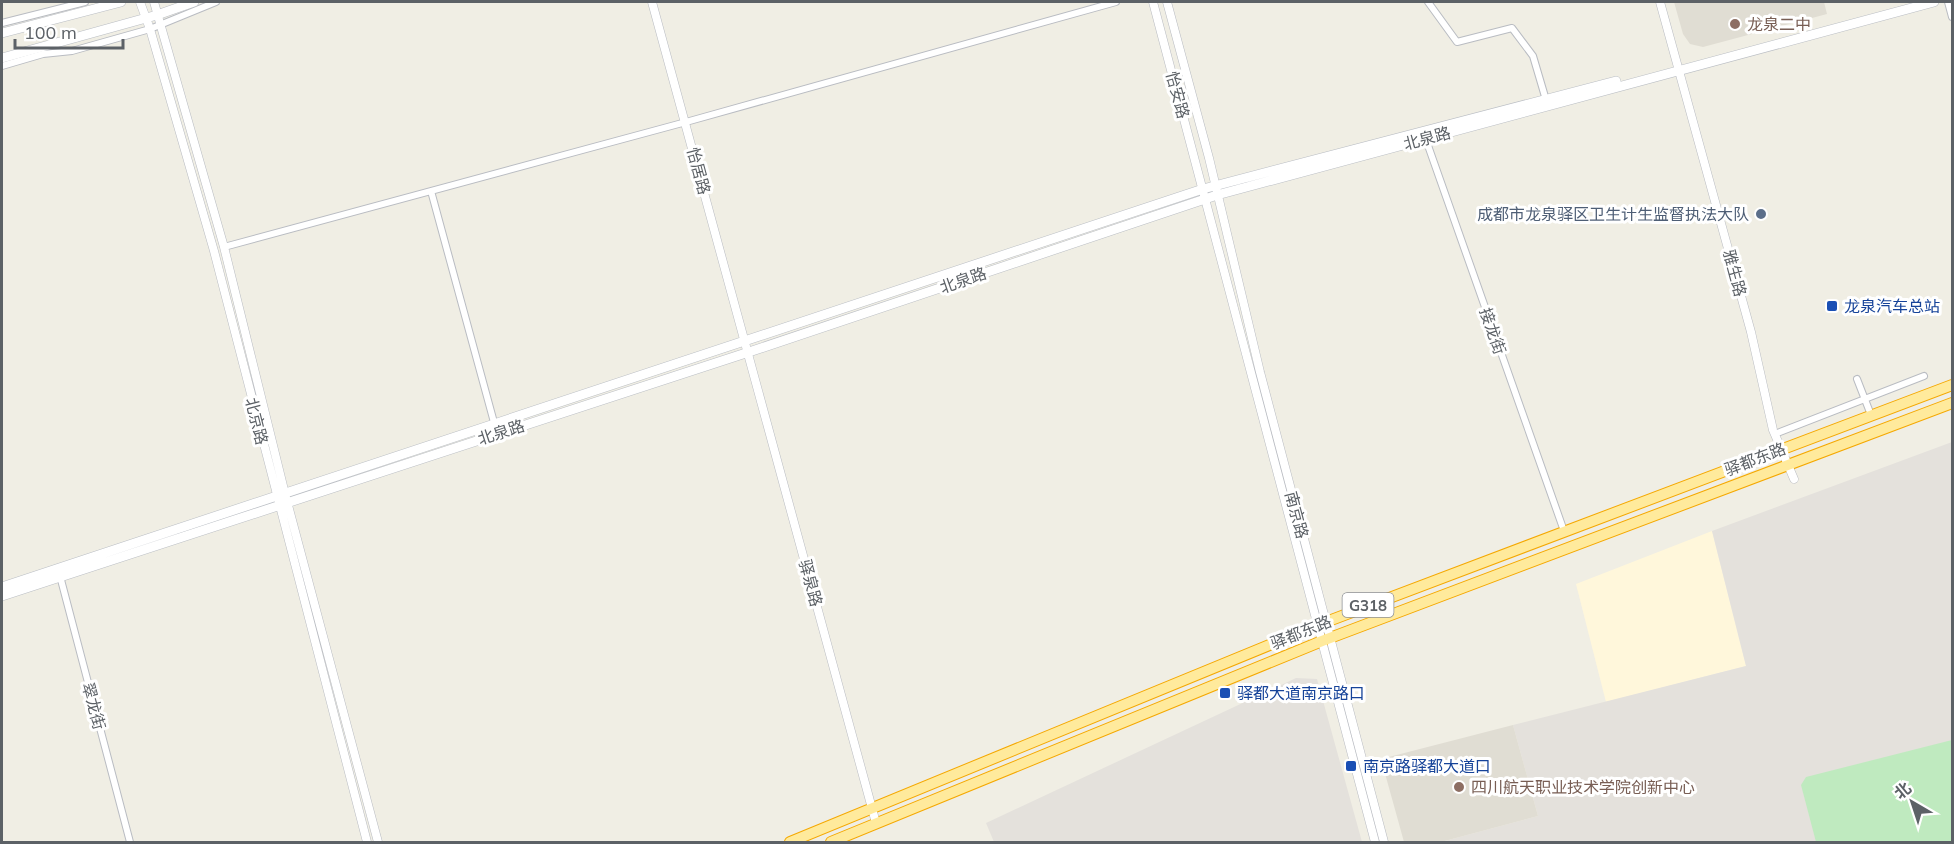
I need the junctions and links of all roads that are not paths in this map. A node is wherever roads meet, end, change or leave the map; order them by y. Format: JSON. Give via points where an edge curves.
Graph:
{"nodes":[{"id":1,"x":85,"y":2,"type":"edge"},
{"id":2,"x":121,"y":2,"type":"edge"},
{"id":3,"x":140,"y":2,"type":"edge"},
{"id":4,"x":154,"y":2,"type":"edge"},
{"id":5,"x":194,"y":2,"type":"edge"},
{"id":6,"x":216,"y":2,"type":"edge"},
{"id":7,"x":652,"y":2,"type":"edge"},
{"id":8,"x":1116,"y":2,"type":"edge"},
{"id":9,"x":1153,"y":2,"type":"edge"},
{"id":10,"x":1167,"y":2,"type":"edge"},
{"id":11,"x":1428,"y":2,"type":"edge"},
{"id":12,"x":1660,"y":2,"type":"edge"},
{"id":13,"x":1914,"y":2,"type":"edge"},
{"id":14,"x":1934,"y":2,"type":"edge"},
{"id":15,"x":1948,"y":2,"type":"edge"},
{"id":16,"x":157,"y":15,"type":"junction"},
{"id":17,"x":1953,"y":17,"type":"edge"},
{"id":18,"x":146,"y":18,"type":"junction"},
{"id":19,"x":2,"y":23,"type":"edge"},
{"id":20,"x":161,"y":26,"type":"junction"},
{"id":21,"x":150,"y":29,"type":"junction"},
{"id":22,"x":2,"y":33,"type":"edge"},
{"id":23,"x":2,"y":58,"type":"edge"},
{"id":24,"x":2,"y":66,"type":"edge"},
{"id":25,"x":1680,"y":68,"type":"junction"},
{"id":26,"x":1546,"y":100,"type":"junction"},
{"id":27,"x":686,"y":122,"type":"junction"},
{"id":28,"x":1424,"y":135,"type":"junction"},
{"id":29,"x":1216,"y":190,"type":"junction"},
{"id":30,"x":431,"y":191,"type":"junction"},
{"id":31,"x":1204,"y":194,"type":"junction"},
{"id":32,"x":224,"y":247,"type":"junction"},
{"id":33,"x":746,"y":341,"type":"junction"},
{"id":34,"x":749,"y":352,"type":"junction"},
{"id":35,"x":1924,"y":376,"type":"dead end"},
{"id":36,"x":1857,"y":379,"type":"dead end"},
{"id":37,"x":1953,"y":385,"type":"edge"},
{"id":38,"x":1864,"y":399,"type":"junction"},
{"id":39,"x":1953,"y":403,"type":"edge"},
{"id":40,"x":1871,"y":415,"type":"junction"},
{"id":41,"x":496,"y":429,"type":"junction"},
{"id":42,"x":1775,"y":434,"type":"junction"},
{"id":43,"x":1781,"y":450,"type":"junction"},
{"id":44,"x":1787,"y":465,"type":"junction"},
{"id":45,"x":1794,"y":479,"type":"dead end"},
{"id":46,"x":282,"y":499,"type":"junction"},
{"id":47,"x":1564,"y":531,"type":"junction"},
{"id":48,"x":59,"y":572,"type":"junction"},
{"id":49,"x":2,"y":587,"type":"edge"},
{"id":50,"x":2,"y":596,"type":"edge"},
{"id":51,"x":1322,"y":623,"type":"junction"},
{"id":52,"x":1326,"y":640,"type":"junction"},
{"id":53,"x":871,"y":809,"type":"junction"},
{"id":54,"x":876,"y":824,"type":"junction"},
{"id":55,"x":130,"y":843,"type":"edge"},
{"id":56,"x":368,"y":843,"type":"edge"},
{"id":57,"x":378,"y":843,"type":"edge"},
{"id":58,"x":790,"y":843,"type":"edge"},
{"id":59,"x":831,"y":843,"type":"edge"},
{"id":60,"x":1375,"y":843,"type":"edge"},
{"id":61,"x":1384,"y":843,"type":"edge"}],
"edges":[{"from":1,"to":19,"type":"street"},
{"from":2,"to":22,"type":"main road"},
{"from":3,"to":18,"type":"street","name":"北京路"},
{"from":4,"to":16,"type":"street","name":"北京路"},
{"from":5,"to":16,"type":"main road"},
{"from":6,"to":20,"type":"street"},
{"from":7,"to":27,"type":"street","name":"怡居路"},
{"from":8,"to":27,"type":"street"},
{"from":9,"to":31,"type":"street","name":"怡安路"},
{"from":10,"to":29,"type":"street","name":"怡安路"},
{"from":11,"to":26,"type":"street","via":[[1457,42],[1512,28],[1533,56]]},
{"from":12,"to":25,"type":"street","name":"雅生路"},
{"from":13,"to":25,"type":"main road","name":"北泉路"},
{"from":14,"to":25,"type":"main road","name":"北泉路"},
{"from":15,"to":17,"type":"street"},
{"from":16,"to":18,"type":"main road"},
{"from":16,"to":20,"type":"street","name":"北京路"},
{"from":18,"to":21,"type":"street","name":"北京路"},
{"from":18,"to":23,"type":"main road"},
{"from":20,"to":21,"type":"street"},
{"from":20,"to":32,"type":"street","name":"北京路"},
{"from":21,"to":24,"type":"street"},
{"from":21,"to":46,"type":"street","name":"北京路"},
{"from":25,"to":26,"type":"main road","name":"北泉路"},
{"from":25,"to":28,"type":"main road","name":"北泉路"},
{"from":25,"to":42,"type":"street","name":"雅生路"},
{"from":26,"to":28,"type":"main road","name":"北泉路"},
{"from":27,"to":30,"type":"street"},
{"from":27,"to":33,"type":"street","name":"怡居路"},
{"from":28,"to":29,"type":"main road","name":"北泉路"},
{"from":28,"to":47,"type":"street","name":"接龙街"},
{"from":29,"to":31,"type":"main road","name":"北泉路"},
{"from":29,"to":51,"type":"street","name":"南京路"},
{"from":30,"to":32,"type":"street"},
{"from":30,"to":41,"type":"street"},
{"from":31,"to":33,"type":"main road","name":"北泉路"},
{"from":31,"to":34,"type":"main road","name":"北泉路"},
{"from":31,"to":51,"type":"street","name":"怡安路"},
{"from":32,"to":46,"type":"street","name":"北京路"},
{"from":33,"to":34,"type":"street","name":"驿泉路"},
{"from":33,"to":41,"type":"main road","name":"北泉路"},
{"from":34,"to":41,"type":"main road","name":"北泉路"},
{"from":34,"to":53,"type":"street","name":"驿泉路"},
{"from":35,"to":38,"type":"street"},
{"from":36,"to":38,"type":"street"},
{"from":37,"to":40,"type":"highway","name":"驿都东路","number":"G318"},
{"from":38,"to":40,"type":"street"},
{"from":38,"to":42,"type":"street"},
{"from":39,"to":44,"type":"highway","name":"驿都东路","number":"G318"},
{"from":40,"to":43,"type":"highway","name":"驿都东路","number":"G318"},
{"from":41,"to":46,"type":"main road","name":"北泉路"},
{"from":42,"to":43,"type":"street","name":"雅生路"},
{"from":43,"to":44,"type":"street","name":"雅生路"},
{"from":43,"to":47,"type":"highway","name":"驿都东路","number":"G318"},
{"from":44,"to":45,"type":"street","name":"雅生路"},
{"from":44,"to":52,"type":"highway","name":"驿都东路","number":"G318"},
{"from":46,"to":48,"type":"main road","name":"北泉路"},
{"from":46,"to":56,"type":"street","name":"北京路"},
{"from":46,"to":57,"type":"street","name":"北京路"},
{"from":47,"to":51,"type":"highway","name":"驿都东路","number":"G318"},
{"from":48,"to":49,"type":"main road","name":"北泉路"},
{"from":48,"to":50,"type":"main road","name":"北泉路"},
{"from":48,"to":55,"type":"street","name":"翠龙街"},
{"from":51,"to":52,"type":"street","name":"南京路"},
{"from":51,"to":53,"type":"highway","name":"驿都东路","number":"G318"},
{"from":52,"to":54,"type":"highway","name":"驿都东路","number":"G318"},
{"from":52,"to":60,"type":"street"},
{"from":52,"to":61,"type":"street","name":"南京路"},
{"from":53,"to":54,"type":"street","name":"驿泉路"},
{"from":53,"to":58,"type":"highway","name":"驿都东路","number":"G318"},
{"from":54,"to":59,"type":"highway","name":"驿都东路","number":"G318"}]}
